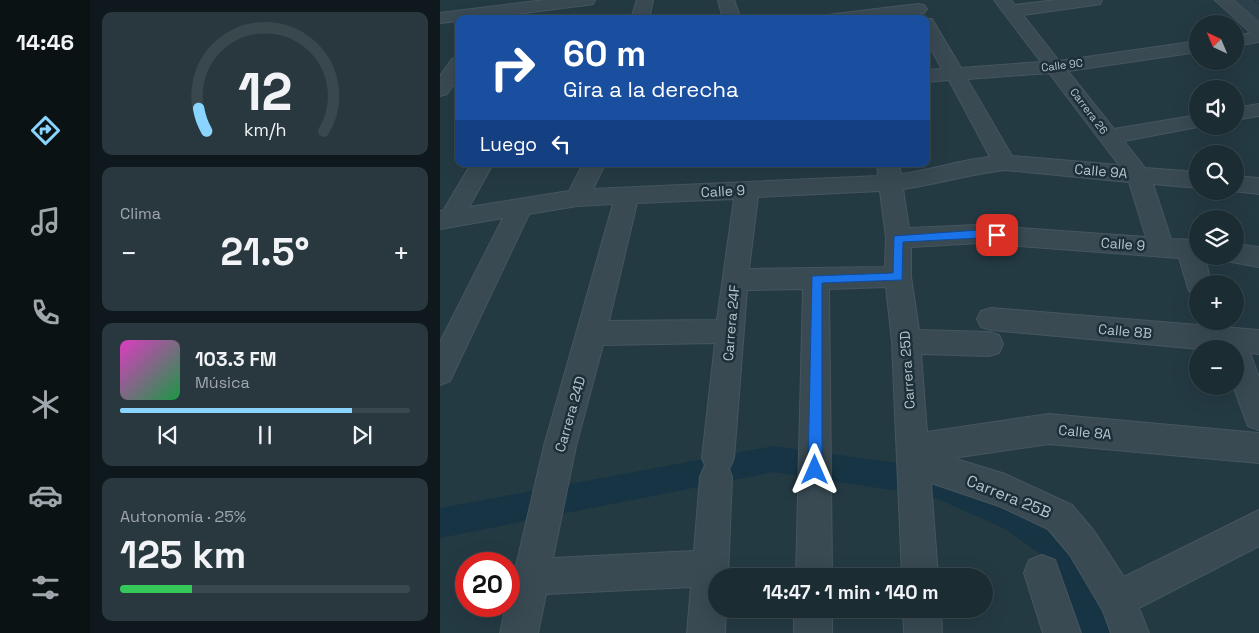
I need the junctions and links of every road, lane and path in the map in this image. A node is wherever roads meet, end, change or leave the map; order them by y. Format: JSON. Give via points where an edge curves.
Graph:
{"nodes":[{"id":1,"x":580,"y":0,"type":"edge"},
{"id":2,"x":645,"y":0,"type":"edge"},
{"id":3,"x":726,"y":0,"type":"edge"},
{"id":4,"x":1094,"y":0,"type":"edge"},
{"id":5,"x":1223,"y":0,"type":"edge"},
{"id":6,"x":1007,"y":6,"type":"edge"},
{"id":7,"x":497,"y":10,"type":"edge"},
{"id":8,"x":920,"y":13,"type":"edge"},
{"id":9,"x":461,"y":15,"type":"edge"},
{"id":10,"x":569,"y":15,"type":"edge"},
{"id":11,"x":641,"y":15,"type":"edge"},
{"id":12,"x":731,"y":15,"type":"edge"},
{"id":13,"x":892,"y":15,"type":"edge"},
{"id":14,"x":455,"y":16,"type":"edge"},
{"id":15,"x":440,"y":18,"type":"edge"},
{"id":16,"x":930,"y":30,"type":"edge"},
{"id":17,"x":1259,"y":30,"type":"edge"},
{"id":18,"x":1259,"y":38,"type":"edge"},
{"id":19,"x":1244,"y":40,"type":"edge"},
{"id":20,"x":1189,"y":47,"type":"edge"},
{"id":21,"x":1055,"y":67,"type":"junction"},
{"id":22,"x":455,"y":69,"type":"edge"},
{"id":23,"x":957,"y":75,"type":"junction"},
{"id":24,"x":930,"y":76,"type":"edge"},
{"id":25,"x":440,"y":90,"type":"edge"},
{"id":26,"x":1259,"y":110,"type":"edge"},
{"id":27,"x":1244,"y":112,"type":"edge"},
{"id":28,"x":1189,"y":123,"type":"edge"},
{"id":29,"x":1109,"y":138,"type":"junction"},
{"id":30,"x":1005,"y":163,"type":"junction"},
{"id":31,"x":480,"y":167,"type":"edge"},
{"id":32,"x":592,"y":167,"type":"edge"},
{"id":33,"x":890,"y":174,"type":"edge"},
{"id":34,"x":1138,"y":174,"type":"junction"},
{"id":35,"x":1189,"y":179,"type":"edge"},
{"id":36,"x":1244,"y":185,"type":"edge"},
{"id":37,"x":1259,"y":186,"type":"edge"},
{"id":38,"x":747,"y":189,"type":"junction"},
{"id":39,"x":627,"y":196,"type":"junction"},
{"id":40,"x":577,"y":198,"type":"junction"},
{"id":41,"x":520,"y":208,"type":"junction"},
{"id":42,"x":445,"y":219,"type":"edge"},
{"id":43,"x":898,"y":238,"type":"junction"},
{"id":44,"x":1161,"y":246,"type":"junction"},
{"id":45,"x":1189,"y":249,"type":"edge"},
{"id":46,"x":1244,"y":255,"type":"edge"},
{"id":47,"x":1259,"y":257,"type":"edge"},
{"id":48,"x":898,"y":277,"type":"junction"},
{"id":49,"x":816,"y":278,"type":"junction"},
{"id":50,"x":735,"y":280,"type":"junction"},
{"id":51,"x":731,"y":331,"type":"junction"},
{"id":52,"x":592,"y":333,"type":"junction"},
{"id":53,"x":1223,"y":340,"type":"edge"},
{"id":54,"x":1244,"y":341,"type":"edge"},
{"id":55,"x":906,"y":342,"type":"junction"},
{"id":56,"x":1259,"y":342,"type":"edge"},
{"id":57,"x":440,"y":372,"type":"edge"},
{"id":58,"x":1244,"y":384,"type":"edge"},
{"id":59,"x":1259,"y":416,"type":"edge"},
{"id":60,"x":1259,"y":448,"type":"edge"},
{"id":61,"x":913,"y":469,"type":"junction"},
{"id":62,"x":1259,"y":527,"type":"edge"},
{"id":63,"x":708,"y":568,"type":"edge"},
{"id":64,"x":709,"y":568,"type":"edge"},
{"id":65,"x":814,"y":568,"type":"edge"},
{"id":66,"x":919,"y":568,"type":"edge"},
{"id":67,"x":1042,"y":573,"type":"dead end"},
{"id":68,"x":531,"y":577,"type":"junction"},
{"id":69,"x":708,"y":590,"type":"edge"},
{"id":70,"x":1117,"y":600,"type":"junction"},
{"id":71,"x":813,"y":618,"type":"edge"},
{"id":72,"x":922,"y":618,"type":"edge"},
{"id":73,"x":519,"y":633,"type":"edge"},
{"id":74,"x":706,"y":633,"type":"edge"},
{"id":75,"x":813,"y":633,"type":"edge"},
{"id":76,"x":923,"y":633,"type":"edge"},
{"id":77,"x":1062,"y":633,"type":"edge"},
{"id":78,"x":1130,"y":633,"type":"edge"}],
"edges":[{"from":1,"to":7,"type":"street"},
{"from":1,"to":10,"type":"street"},
{"from":2,"to":11,"type":"street"},
{"from":3,"to":12,"type":"street"},
{"from":4,"to":6,"type":"street"},
{"from":5,"to":17,"type":"street"},
{"from":6,"to":21,"type":"street","name":"Carrera 26"},
{"from":7,"to":9,"type":"street"},
{"from":8,"to":13,"type":"street"},
{"from":14,"to":15,"type":"street"},
{"from":16,"to":23,"type":"street"},
{"from":18,"to":19,"type":"street"},
{"from":20,"to":21,"type":"street","name":"Calle 9C"},
{"from":21,"to":23,"type":"street","name":"Calle 9C"},
{"from":21,"to":29,"type":"street","name":"Carrera 26"},
{"from":22,"to":25,"type":"street"},
{"from":23,"to":24,"type":"street","name":"Calle 9C"},
{"from":23,"to":30,"type":"street"},
{"from":26,"to":27,"type":"street"},
{"from":28,"to":29,"type":"street"},
{"from":29,"to":34,"type":"street","name":"Carrera 26"},
{"from":30,"to":33,"type":"street","name":"Calle 9","via":[[972,166],[935,177]]},
{"from":30,"to":34,"type":"street","name":"Calle 9A"},
{"from":31,"to":42,"type":"street"},
{"from":32,"to":40,"type":"street"},
{"from":33,"to":38,"type":"street","name":"Calle 9"},
{"from":33,"to":43,"type":"street","name":"Carrera 25D"},
{"from":34,"to":35,"type":"street","name":"Calle 9A"},
{"from":34,"to":44,"type":"street"},
{"from":36,"to":37,"type":"street"},
{"from":38,"to":39,"type":"street","name":"Calle 9"},
{"from":38,"to":50,"type":"street","name":"Carrera 24F"},
{"from":39,"to":40,"type":"street","name":"Calle 9"},
{"from":39,"to":52,"type":"street","name":"Carrera 24D"},
{"from":40,"to":41,"type":"street","name":"Calle 9"},
{"from":41,"to":42,"type":"street","name":"Calle 9"},
{"from":41,"to":57,"type":"street"},
{"from":43,"to":44,"type":"street","name":"Calle 9","via":[[979,234]]},
{"from":43,"to":48,"type":"street","name":"Carrera 25D"},
{"from":44,"to":45,"type":"street","name":"Calle 9"},
{"from":46,"to":47,"type":"street"},
{"from":48,"to":49,"type":"street"},
{"from":48,"to":55,"type":"street","name":"Carrera 25D"},
{"from":49,"to":50,"type":"street"},
{"from":49,"to":65,"type":"street"},
{"from":50,"to":51,"type":"street","name":"Carrera 24F"},
{"from":51,"to":52,"type":"street"},
{"from":51,"to":64,"type":"street","name":"Carrera 24F"},
{"from":52,"to":68,"type":"street","name":"Carrera 24D","via":[[560,446]]},
{"from":53,"to":55,"type":"street","name":"Calle 8B","via":[[990,332]]},
{"from":54,"to":56,"type":"street","name":"Calle 8B"},
{"from":55,"to":61,"type":"street","name":"Carrera 25D"},
{"from":58,"to":59,"type":"street"},
{"from":60,"to":61,"type":"street","name":"Calle 8A","via":[[1049,429]]},
{"from":61,"to":66,"type":"street","name":"Carrera 25D"},
{"from":61,"to":70,"type":"street","name":"Carrera 25B","via":[[1005,491],[1060,517],[1082,543]]},
{"from":62,"to":70,"type":"street"},
{"from":63,"to":68,"type":"street"},
{"from":67,"to":77,"type":"street"},
{"from":68,"to":73,"type":"street","name":"Carrera 24D"},
{"from":69,"to":74,"type":"street","name":"Carrera 24F"},
{"from":70,"to":78,"type":"street","name":"Carrera 25B"},
{"from":71,"to":75,"type":"street"},
{"from":72,"to":76,"type":"street"}]}
